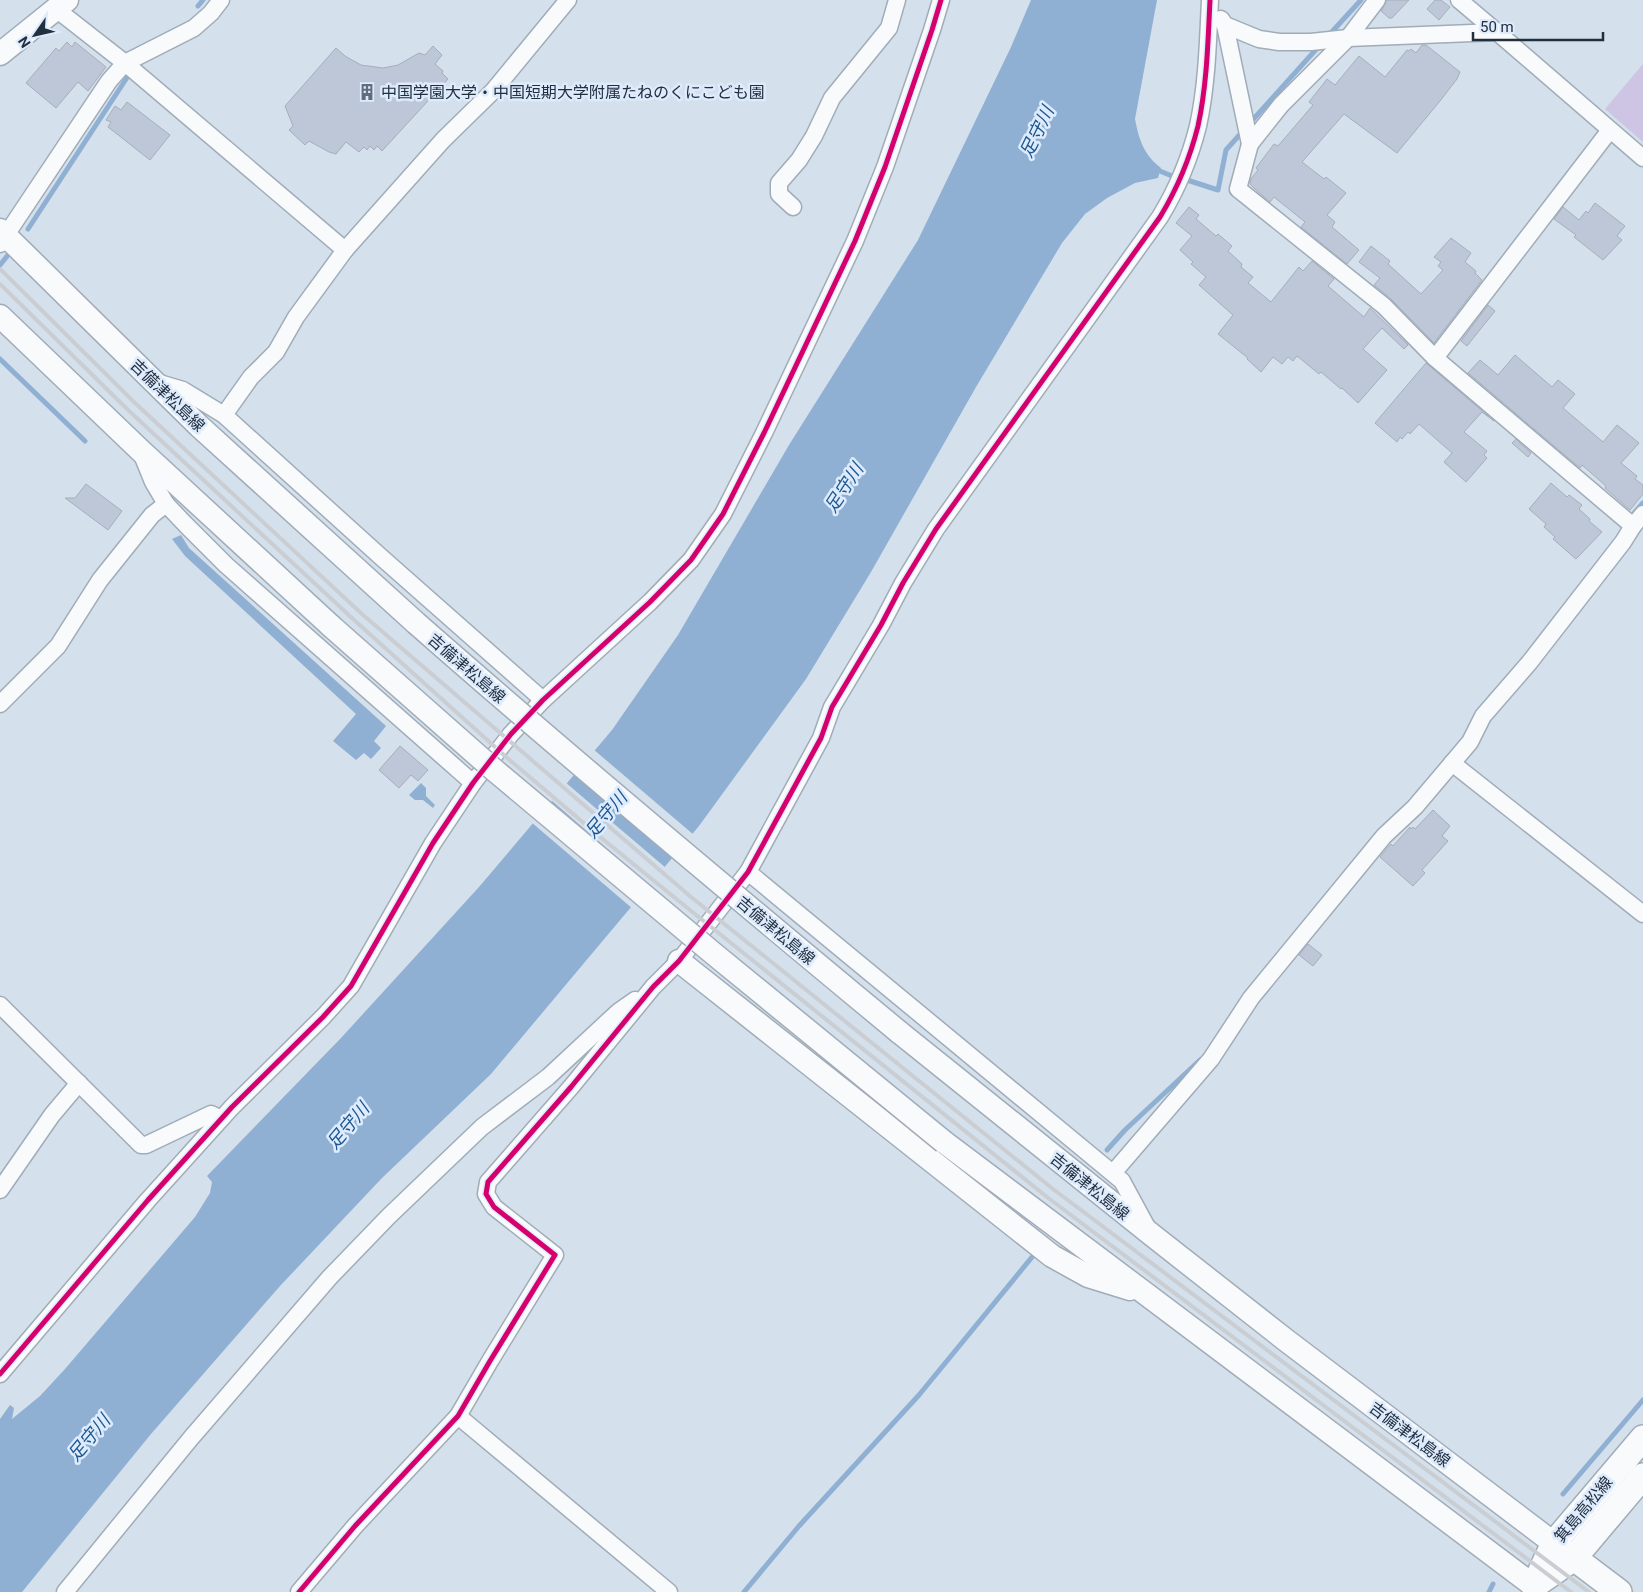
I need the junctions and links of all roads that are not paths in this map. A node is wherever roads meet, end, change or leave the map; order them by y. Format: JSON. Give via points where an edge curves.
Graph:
{"nodes":[{"id":1,"x":222,"y":0,"type":"edge"},
{"id":2,"x":568,"y":0,"type":"edge"},
{"id":3,"x":897,"y":0,"type":"edge"},
{"id":4,"x":940,"y":0,"type":"edge"},
{"id":5,"x":1377,"y":0,"type":"edge"},
{"id":6,"x":1459,"y":0,"type":"edge"},
{"id":7,"x":1210,"y":1,"type":"edge"},
{"id":8,"x":61,"y":4,"type":"edge"},
{"id":9,"x":1225,"y":25,"type":"junction"},
{"id":10,"x":1496,"y":32,"type":"junction"},
{"id":11,"x":1344,"y":39,"type":"junction"},
{"id":12,"x":0,"y":54,"type":"edge"},
{"id":13,"x":125,"y":63,"type":"junction"},
{"id":14,"x":1610,"y":130,"type":"junction"},
{"id":15,"x":1248,"y":133,"type":"junction"},
{"id":16,"x":1643,"y":158,"type":"edge"},
{"id":17,"x":794,"y":206,"type":"dead end"},
{"id":18,"x":2,"y":237,"type":"edge"},
{"id":19,"x":345,"y":250,"type":"junction"},
{"id":20,"x":0,"y":316,"type":"edge"},
{"id":21,"x":1435,"y":358,"type":"junction"},
{"id":22,"x":154,"y":381,"type":"junction"},
{"id":23,"x":224,"y":415,"type":"junction"},
{"id":24,"x":140,"y":450,"type":"junction"},
{"id":25,"x":166,"y":504,"type":"junction"},
{"id":26,"x":1633,"y":521,"type":"edge"},
{"id":27,"x":543,"y":700,"type":"junction"},
{"id":28,"x":0,"y":704,"type":"edge"},
{"id":29,"x":1452,"y":763,"type":"junction"},
{"id":30,"x":473,"y":783,"type":"junction"},
{"id":31,"x":748,"y":872,"type":"junction"},
{"id":32,"x":1643,"y":914,"type":"edge"},
{"id":33,"x":679,"y":961,"type":"junction"},
{"id":34,"x":653,"y":987,"type":"junction"},
{"id":35,"x":0,"y":1005,"type":"edge"},
{"id":36,"x":79,"y":1083,"type":"junction"},
{"id":37,"x":221,"y":1119,"type":"junction"},
{"id":38,"x":1113,"y":1173,"type":"junction"},
{"id":39,"x":0,"y":1190,"type":"edge"},
{"id":40,"x":1152,"y":1235,"type":"junction"},
{"id":41,"x":1146,"y":1294,"type":"junction"},
{"id":42,"x":0,"y":1374,"type":"edge"},
{"id":43,"x":458,"y":1416,"type":"junction"},
{"id":44,"x":1643,"y":1438,"type":"edge"},
{"id":45,"x":1643,"y":1476,"type":"edge"},
{"id":46,"x":1554,"y":1543,"type":"junction"},
{"id":47,"x":1574,"y":1558,"type":"junction"},
{"id":48,"x":1538,"y":1589,"type":"edge"},
{"id":49,"x":65,"y":1592,"type":"edge"},
{"id":50,"x":299,"y":1592,"type":"edge"},
{"id":51,"x":668,"y":1592,"type":"edge"},
{"id":52,"x":1619,"y":1592,"type":"edge"}],
"edges":[{"from":1,"to":13,"type":"street","via":[[194,28]]},
{"from":2,"to":19,"type":"street","via":[[493,91],[443,140]]},
{"from":3,"to":17,"type":"street","via":[[889,28],[832,98],[814,136],[779,183],[779,194]]},
{"from":4,"to":27,"type":"street","via":[[885,167],[855,241],[723,514],[692,560]]},
{"from":5,"to":11,"type":"street"},
{"from":6,"to":10,"type":"street"},
{"from":7,"to":9,"type":"street"},
{"from":7,"to":31,"type":"street","via":[[1198,126],[1172,196],[936,529],[832,707],[821,738]]},
{"from":8,"to":12,"type":"main road"},
{"from":8,"to":13,"type":"street"},
{"from":9,"to":11,"type":"street","via":[[1259,39],[1279,42]]},
{"from":9,"to":15,"type":"street"},
{"from":10,"to":11,"type":"street"},
{"from":10,"to":14,"type":"street"},
{"from":11,"to":15,"type":"street","via":[[1281,105]]},
{"from":13,"to":18,"type":"street","via":[[108,81]]},
{"from":13,"to":19,"type":"street"},
{"from":14,"to":16,"type":"street"},
{"from":14,"to":21,"type":"street"},
{"from":15,"to":21,"type":"street","via":[[1238,189],[1384,306]]},
{"from":18,"to":22,"type":"main road","name":"吉備津松島線"},
{"from":19,"to":23,"type":"street","via":[[296,317],[276,352],[251,377]]},
{"from":20,"to":24,"type":"main road"},
{"from":21,"to":26,"type":"street"},
{"from":22,"to":23,"type":"street","via":[[183,390]]},
{"from":22,"to":40,"type":"main road","name":"吉備津松島線","bridge":true,"via":[[199,426],[538,730],[898,1032]]},
{"from":23,"to":27,"type":"street"},
{"from":24,"to":25,"type":"street"},
{"from":24,"to":41,"type":"main road","bridge":true,"via":[[331,626],[493,769],[944,1142]]},
{"from":25,"to":28,"type":"street","via":[[152,515],[100,580],[58,646]]},
{"from":25,"to":30,"type":"street","via":[[226,565]]},
{"from":26,"to":29,"type":"street","via":[[1623,542],[1529,663],[1483,716],[1470,742]]},
{"from":27,"to":30,"type":"street","via":[[511,734]]},
{"from":29,"to":32,"type":"street"},
{"from":29,"to":38,"type":"street","via":[[1415,807],[1384,836],[1252,998],[1211,1059]]},
{"from":30,"to":37,"type":"street","via":[[433,843],[351,986]]},
{"from":31,"to":33,"type":"street"},
{"from":31,"to":38,"type":"street"},
{"from":33,"to":34,"type":"street"},
{"from":33,"to":41,"type":"main road","via":[[1052,1256],[1088,1276]]},
{"from":34,"to":43,"type":"street","via":[[572,1087],[488,1182],[486,1194],[494,1207],[555,1255]]},
{"from":34,"to":49,"type":"street","via":[[618,1012],[548,1077],[482,1127],[389,1216],[330,1277],[191,1438]]},
{"from":35,"to":36,"type":"street"},
{"from":36,"to":37,"type":"street","via":[[141,1145],[211,1114]]},
{"from":36,"to":39,"type":"street","via":[[52,1115]]},
{"from":37,"to":42,"type":"street"},
{"from":38,"to":40,"type":"street","via":[[1122,1181]]},
{"from":40,"to":46,"type":"main road","name":"吉備津松島線"},
{"from":41,"to":48,"type":"main road"},
{"from":43,"to":50,"type":"street","via":[[355,1526]]},
{"from":43,"to":51,"type":"street"},
{"from":44,"to":46,"type":"main road","name":"箕島高松線"},
{"from":45,"to":47,"type":"main road","name":"箕島高松線"},
{"from":46,"to":47,"type":"main road","name":"吉備津松島線"},
{"from":46,"to":48,"type":"main road","name":"箕島高松線"},
{"from":47,"to":48,"type":"main road","name":"箕島高松線"},
{"from":47,"to":52,"type":"main road","name":"箕島高松線"}]}
